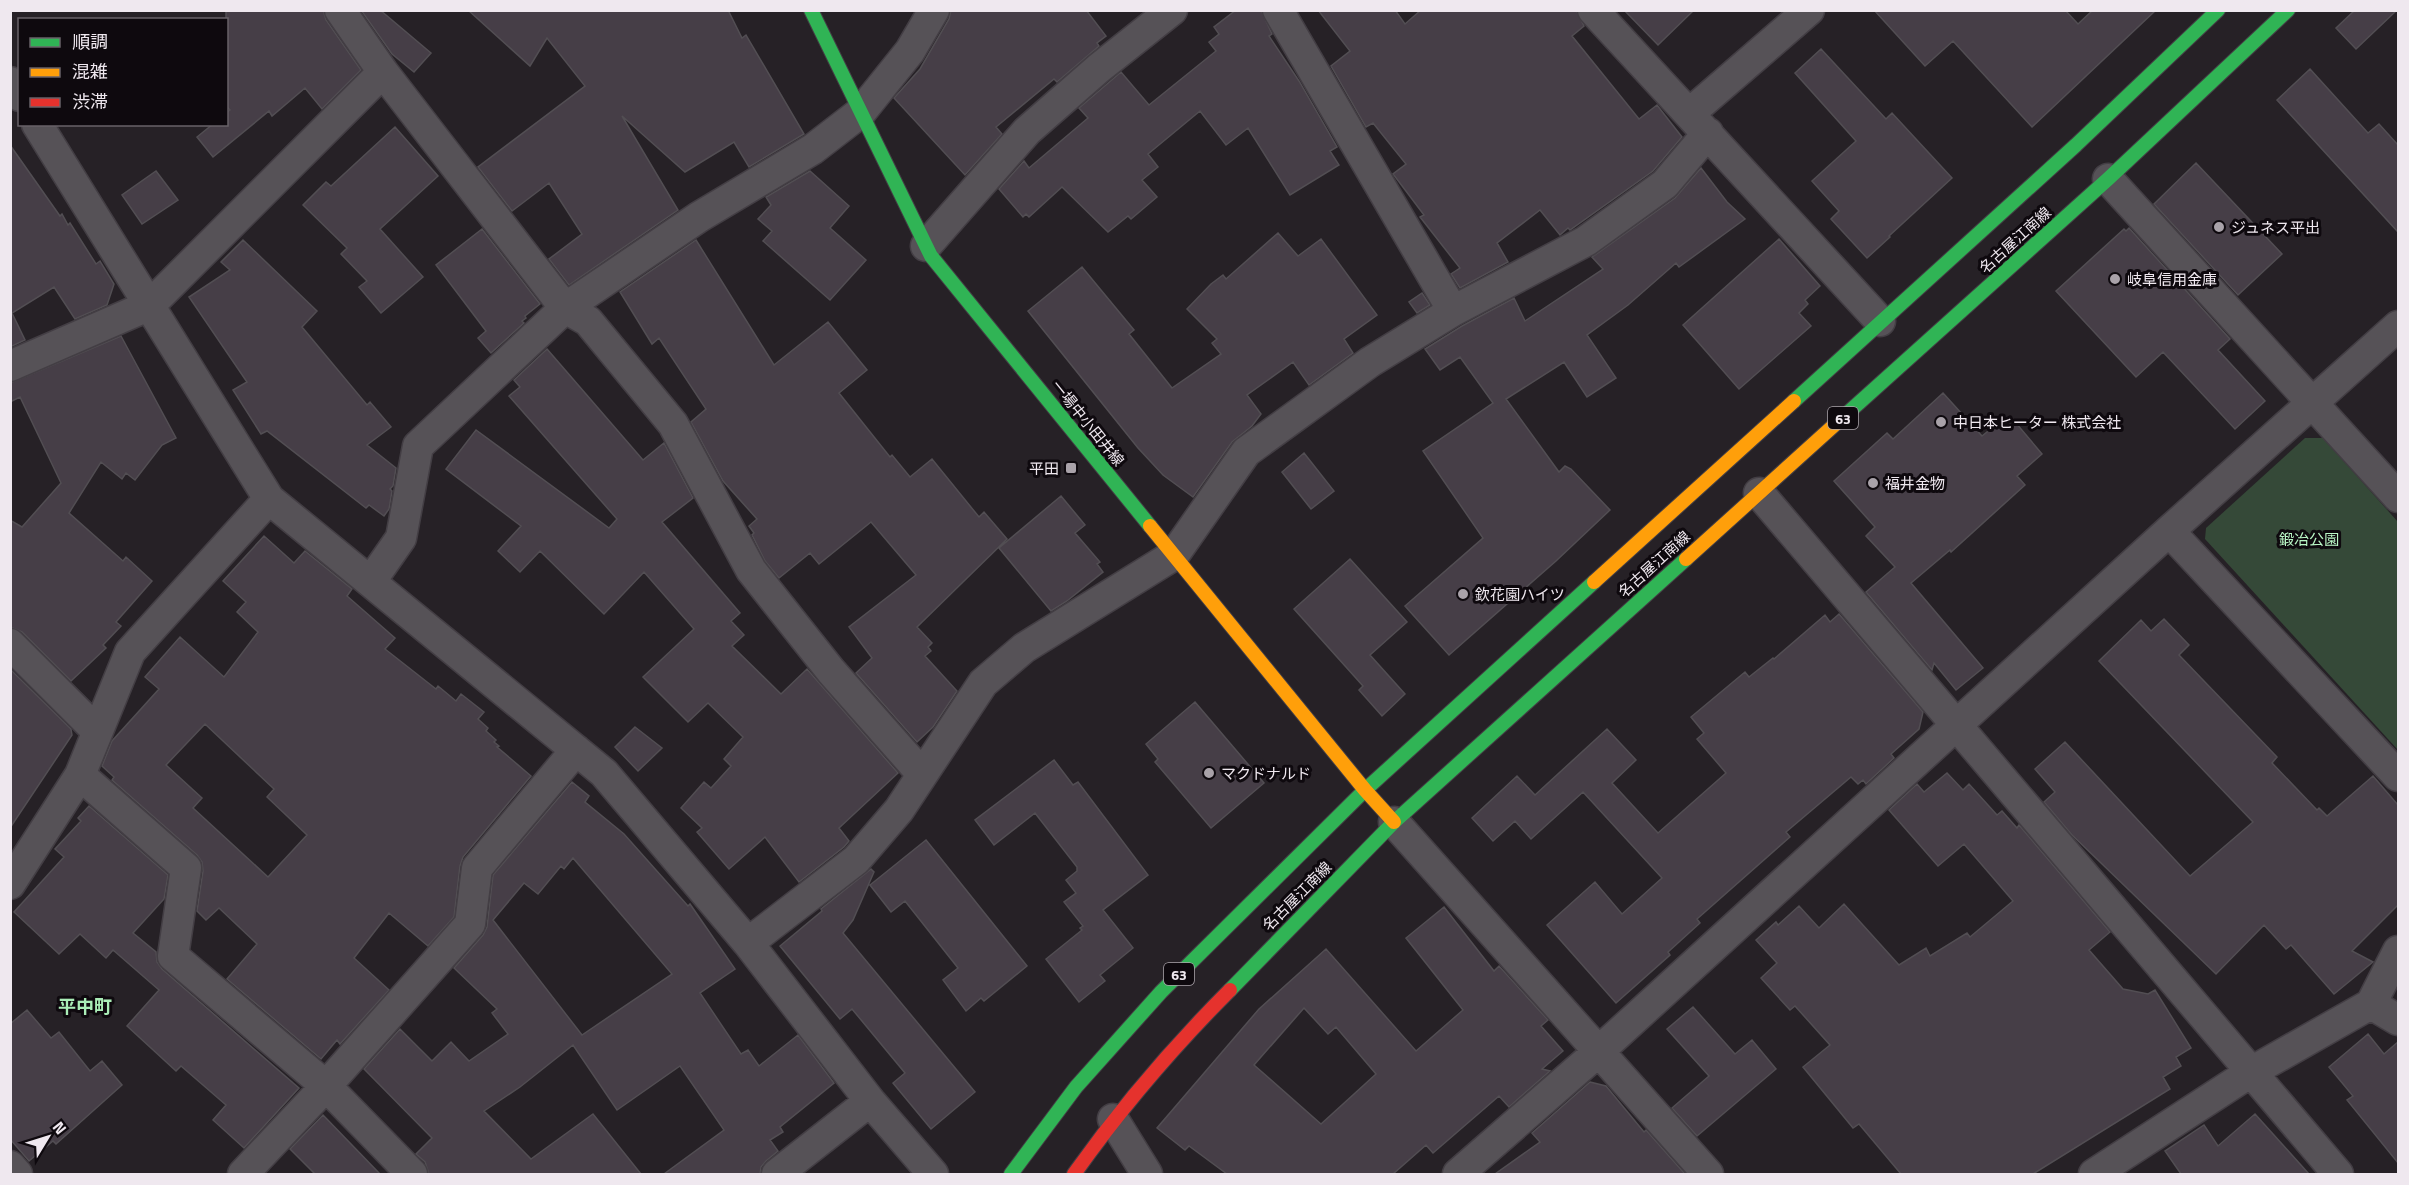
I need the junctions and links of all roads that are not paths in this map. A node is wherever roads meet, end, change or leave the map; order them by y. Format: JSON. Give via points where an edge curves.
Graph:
{"nodes":[{"id":1,"x":340,"y":10,"type":"edge"},
{"id":2,"x":811,"y":10,"type":"edge"},
{"id":3,"x":934,"y":10,"type":"edge"},
{"id":4,"x":1172,"y":10,"type":"edge"},
{"id":5,"x":1278,"y":10,"type":"edge"},
{"id":6,"x":1593,"y":10,"type":"edge"},
{"id":7,"x":1809,"y":10,"type":"edge"},
{"id":8,"x":2218,"y":10,"type":"edge"},
{"id":9,"x":2288,"y":10,"type":"edge"},
{"id":10,"x":383,"y":72,"type":"junction"},
{"id":11,"x":861,"y":112,"type":"junction"},
{"id":12,"x":1699,"y":123,"type":"junction"},
{"id":13,"x":38,"y":126,"type":"edge"},
{"id":14,"x":2108,"y":179,"type":"junction"},
{"id":15,"x":927,"y":246,"type":"junction"},
{"id":16,"x":150,"y":305,"type":"junction"},
{"id":17,"x":565,"y":308,"type":"junction"},
{"id":18,"x":1453,"y":311,"type":"junction"},
{"id":19,"x":1880,"y":321,"type":"junction"},
{"id":20,"x":2398,"y":326,"type":"edge"},
{"id":21,"x":10,"y":366,"type":"edge"},
{"id":22,"x":2314,"y":403,"type":"junction"},
{"id":23,"x":1759,"y":493,"type":"junction"},
{"id":24,"x":2398,"y":497,"type":"edge"},
{"id":25,"x":269,"y":499,"type":"junction"},
{"id":26,"x":2169,"y":531,"type":"junction"},
{"id":27,"x":1174,"y":555,"type":"junction"},
{"id":28,"x":371,"y":581,"type":"junction"},
{"id":29,"x":10,"y":644,"type":"edge"},
{"id":30,"x":1956,"y":724,"type":"junction"},
{"id":31,"x":97,"y":731,"type":"junction"},
{"id":32,"x":576,"y":750,"type":"junction"},
{"id":33,"x":922,"y":774,"type":"junction"},
{"id":34,"x":80,"y":776,"type":"junction"},
{"id":35,"x":2398,"y":776,"type":"edge"},
{"id":36,"x":1365,"y":790,"type":"junction"},
{"id":37,"x":1394,"y":822,"type":"junction"},
{"id":38,"x":10,"y":884,"type":"edge"},
{"id":39,"x":748,"y":942,"type":"junction"},
{"id":40,"x":2398,"y":951,"type":"edge"},
{"id":41,"x":2371,"y":1004,"type":"junction"},
{"id":42,"x":2398,"y":1020,"type":"edge"},
{"id":43,"x":1598,"y":1052,"type":"junction"},
{"id":44,"x":2251,"y":1072,"type":"junction"},
{"id":45,"x":326,"y":1086,"type":"junction"},
{"id":46,"x":870,"y":1101,"type":"junction"},
{"id":47,"x":1113,"y":1119,"type":"junction"},
{"id":48,"x":10,"y":1166,"type":"edge"},
{"id":49,"x":18,"y":1174,"type":"edge"},
{"id":50,"x":243,"y":1174,"type":"edge"},
{"id":51,"x":412,"y":1174,"type":"edge"},
{"id":52,"x":777,"y":1174,"type":"edge"},
{"id":53,"x":933,"y":1174,"type":"edge"},
{"id":54,"x":1011,"y":1174,"type":"edge"},
{"id":55,"x":1074,"y":1174,"type":"edge"},
{"id":56,"x":1148,"y":1174,"type":"edge"},
{"id":57,"x":1458,"y":1174,"type":"edge"},
{"id":58,"x":1708,"y":1174,"type":"edge"},
{"id":59,"x":2094,"y":1174,"type":"edge"},
{"id":60,"x":2338,"y":1174,"type":"edge"}],
"edges":[{"from":1,"to":10,"type":"street"},
{"from":2,"to":11,"type":"main road","name":"一場中小田井線"},
{"from":3,"to":11,"type":"street","via":[[910,51]]},
{"from":4,"to":15,"type":"street","via":[[1027,131]]},
{"from":5,"to":18,"type":"street"},
{"from":6,"to":12,"type":"street"},
{"from":7,"to":12,"type":"street"},
{"from":8,"to":19,"type":"main road","name":"名古屋江南線","number":"63","via":[[2076,145]]},
{"from":9,"to":14,"type":"main road","name":"名古屋江南線","number":"63"},
{"from":10,"to":16,"type":"street"},
{"from":10,"to":17,"type":"street"},
{"from":11,"to":15,"type":"main road","name":"一場中小田井線"},
{"from":11,"to":17,"type":"street","via":[[813,148]]},
{"from":12,"to":18,"type":"street","via":[[1665,184],[1586,241]]},
{"from":12,"to":19,"type":"street"},
{"from":13,"to":16,"type":"street"},
{"from":14,"to":22,"type":"street"},
{"from":14,"to":23,"type":"main road","name":"名古屋江南線","number":"63"},
{"from":15,"to":27,"type":"main road","name":"一場中小田井線","via":[[931,256]]},
{"from":16,"to":21,"type":"street"},
{"from":16,"to":25,"type":"street"},
{"from":17,"to":28,"type":"street","via":[[418,446],[401,538]]},
{"from":17,"to":33,"type":"street","via":[[588,321],[673,424],[751,570],[831,671]]},
{"from":18,"to":27,"type":"street","via":[[1370,362],[1246,452]]},
{"from":19,"to":36,"type":"main road","name":"名古屋江南線","number":"63"},
{"from":20,"to":22,"type":"street"},
{"from":22,"to":24,"type":"street"},
{"from":22,"to":26,"type":"street"},
{"from":23,"to":30,"type":"street"},
{"from":23,"to":37,"type":"main road","name":"名古屋江南線","number":"63"},
{"from":25,"to":28,"type":"street"},
{"from":25,"to":31,"type":"street","via":[[130,652]]},
{"from":26,"to":30,"type":"street"},
{"from":26,"to":35,"type":"street"},
{"from":27,"to":33,"type":"street","via":[[1024,648],[991,676]]},
{"from":27,"to":36,"type":"main road","name":"一場中小田井線"},
{"from":28,"to":32,"type":"street"},
{"from":29,"to":31,"type":"street"},
{"from":30,"to":43,"type":"street"},
{"from":30,"to":44,"type":"street"},
{"from":31,"to":34,"type":"street"},
{"from":32,"to":39,"type":"street","via":[[604,773]]},
{"from":32,"to":45,"type":"street","via":[[477,868],[470,924]]},
{"from":33,"to":39,"type":"street","via":[[899,810],[856,860]]},
{"from":34,"to":38,"type":"street"},
{"from":34,"to":45,"type":"street","via":[[186,868],[173,956]]},
{"from":36,"to":37,"type":"main road","name":"一場中小田井線"},
{"from":36,"to":54,"type":"main road","name":"名古屋江南線","number":"63","via":[[1161,992],[1076,1087]]},
{"from":37,"to":43,"type":"street"},
{"from":37,"to":47,"type":"main road","name":"名古屋江南線","number":"63","via":[[1203,1017]]},
{"from":39,"to":46,"type":"street"},
{"from":40,"to":41,"type":"street"},
{"from":41,"to":42,"type":"street"},
{"from":41,"to":44,"type":"street"},
{"from":43,"to":57,"type":"street"},
{"from":43,"to":58,"type":"street"},
{"from":44,"to":59,"type":"street"},
{"from":44,"to":60,"type":"street"},
{"from":45,"to":50,"type":"street"},
{"from":45,"to":51,"type":"street"},
{"from":46,"to":52,"type":"street"},
{"from":46,"to":53,"type":"street"},
{"from":47,"to":55,"type":"main road","name":"名古屋江南線","number":"63"},
{"from":47,"to":56,"type":"street"},
{"from":48,"to":49,"type":"street"}]}
